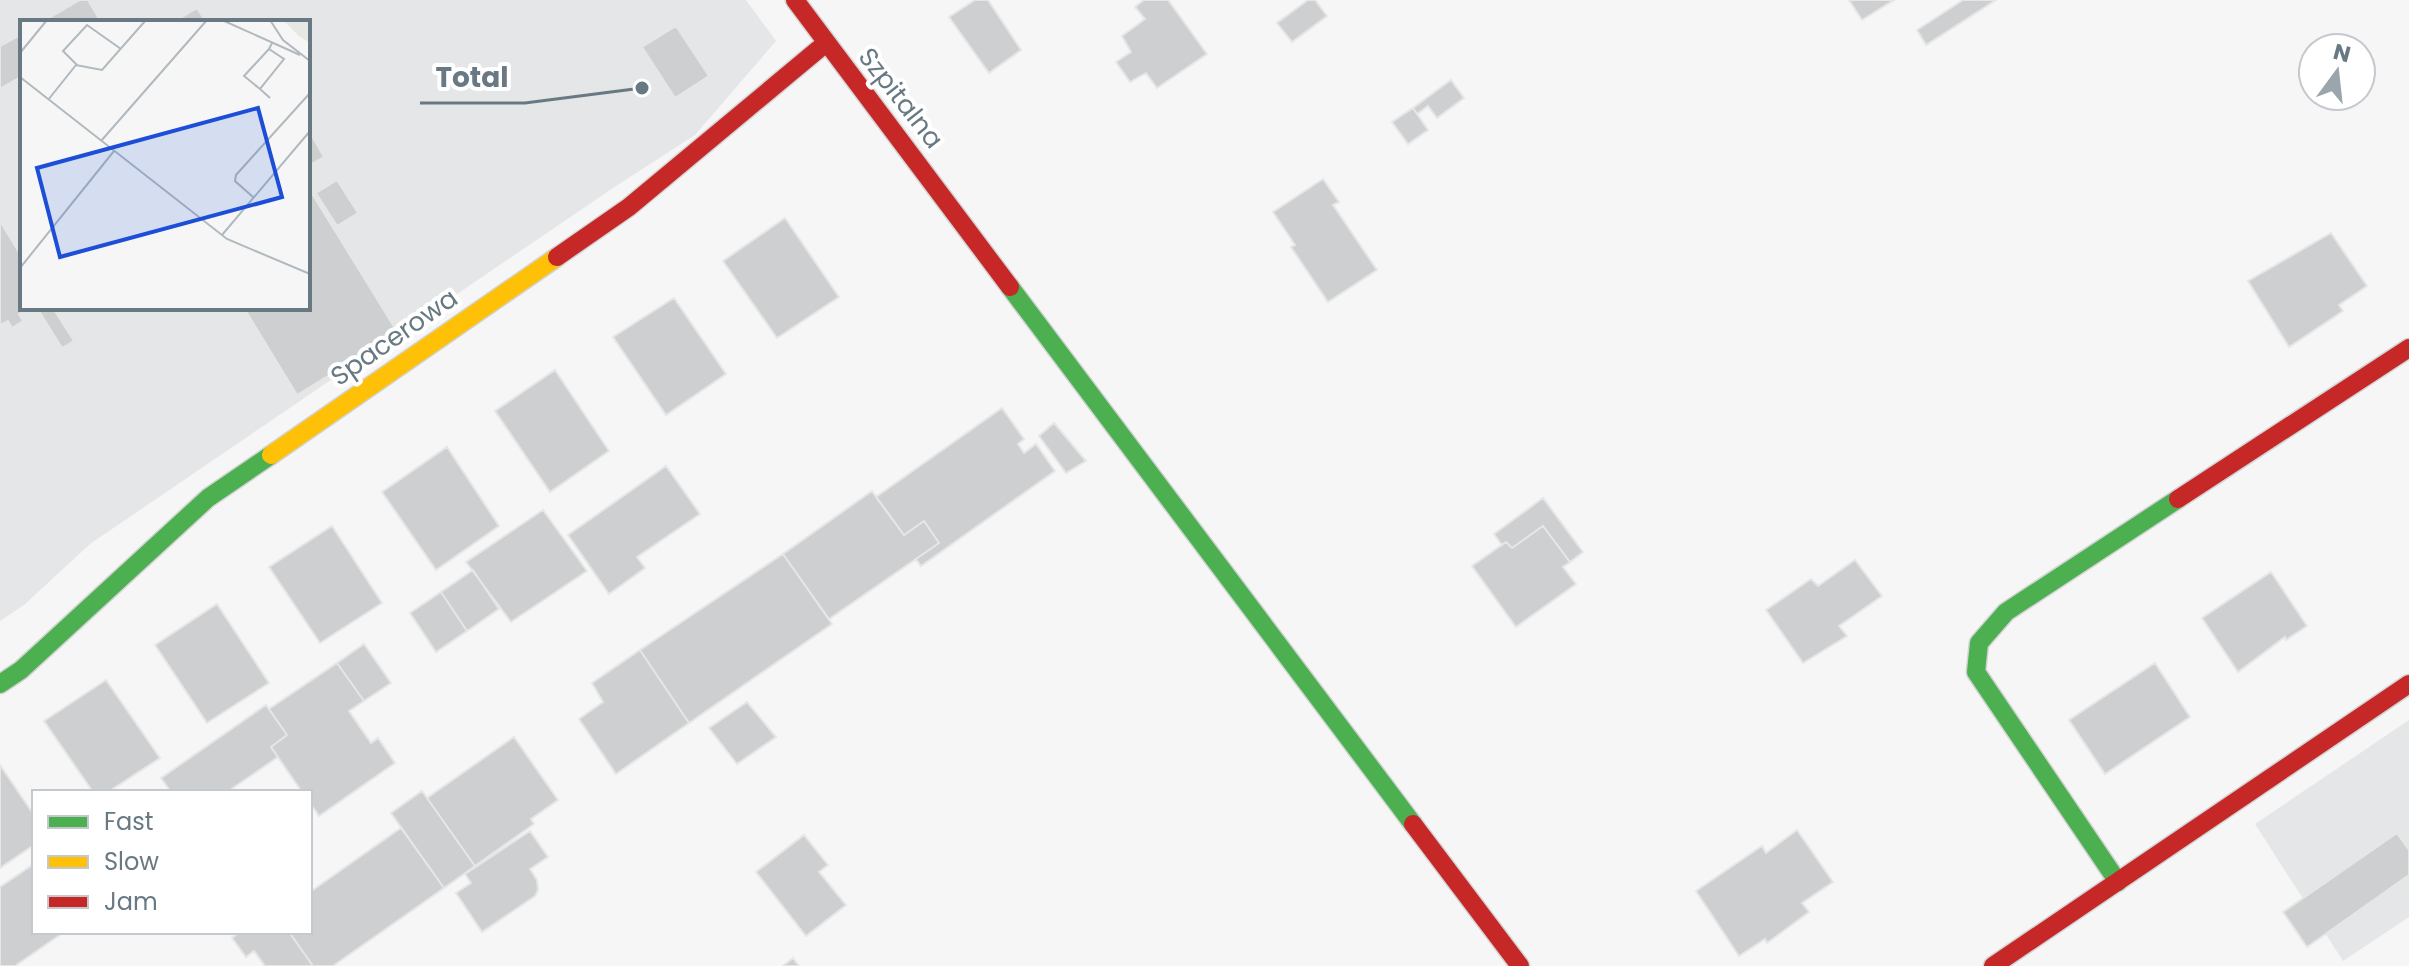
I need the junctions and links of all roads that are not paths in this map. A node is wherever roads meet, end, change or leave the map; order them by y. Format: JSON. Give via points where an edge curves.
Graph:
{"nodes":[{"id":1,"x":795,"y":0,"type":"edge"},
{"id":2,"x":826,"y":43,"type":"junction"},
{"id":3,"x":2409,"y":348,"type":"edge"},
{"id":4,"x":0,"y":684,"type":"edge"},
{"id":5,"x":2409,"y":684,"type":"edge"},
{"id":6,"x":2118,"y":882,"type":"junction"},
{"id":7,"x":1520,"y":966,"type":"edge"},
{"id":8,"x":1993,"y":966,"type":"edge"}],
"edges":[{"from":1,"to":2,"type":"street","name":"Szpitalna"},
{"from":2,"to":4,"type":"street","name":"Spacerowa","via":[[629,207],[208,498]]},
{"from":2,"to":7,"type":"street","name":"Szpitalna"},
{"from":3,"to":6,"type":"street","via":[[2006,612],[1979,643],[1976,672]]},
{"from":5,"to":6,"type":"street"},
{"from":6,"to":8,"type":"street"}]}
